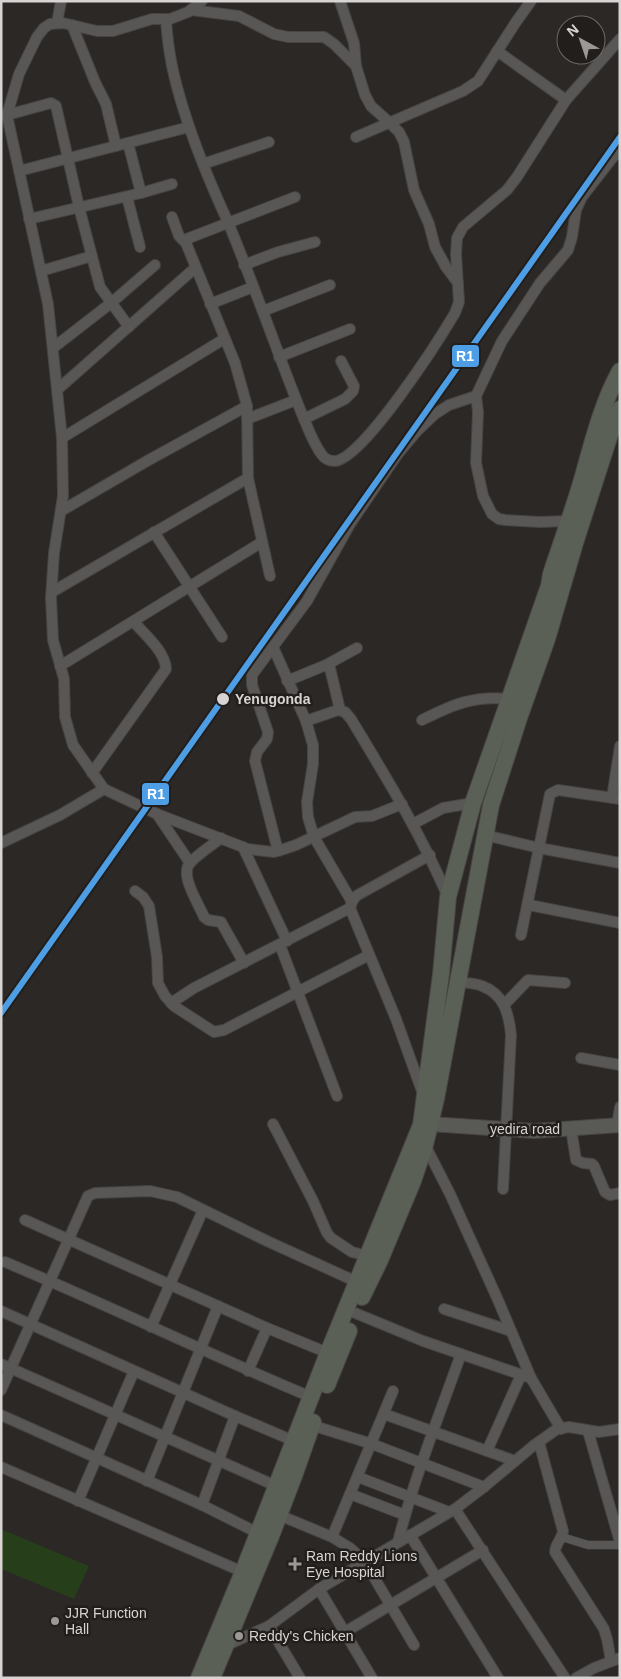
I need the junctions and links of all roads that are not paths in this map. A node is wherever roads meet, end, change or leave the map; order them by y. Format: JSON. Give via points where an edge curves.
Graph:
{"nodes":[{"id":1,"x":61,"y":1,"type":"edge"},
{"id":2,"x":202,"y":1,"type":"edge"},
{"id":3,"x":340,"y":1,"type":"edge"},
{"id":4,"x":531,"y":1,"type":"edge"},
{"id":5,"x":191,"y":10,"type":"junction"},
{"id":6,"x":166,"y":19,"type":"junction"},
{"id":7,"x":57,"y":23,"type":"junction"},
{"id":8,"x":72,"y":25,"type":"junction"},
{"id":9,"x":620,"y":39,"type":"edge"},
{"id":10,"x":497,"y":52,"type":"junction"},
{"id":11,"x":356,"y":66,"type":"junction"},
{"id":12,"x":566,"y":100,"type":"junction"},
{"id":13,"x":7,"y":115,"type":"junction"},
{"id":14,"x":389,"y":122,"type":"junction"},
{"id":15,"x":189,"y":127,"type":"junction"},
{"id":16,"x":356,"y":137,"type":"dead end"},
{"id":17,"x":269,"y":142,"type":"dead end"},
{"id":18,"x":128,"y":143,"type":"junction"},
{"id":19,"x":116,"y":146,"type":"junction"},
{"id":20,"x":620,"y":151,"type":"edge"},
{"id":21,"x":68,"y":158,"type":"junction"},
{"id":22,"x":203,"y":164,"type":"junction"},
{"id":23,"x":19,"y":171,"type":"junction"},
{"id":24,"x":172,"y":184,"type":"dead end"},
{"id":25,"x":141,"y":194,"type":"junction"},
{"id":26,"x":127,"y":197,"type":"junction"},
{"id":27,"x":295,"y":197,"type":"dead end"},
{"id":28,"x":79,"y":208,"type":"junction"},
{"id":29,"x":172,"y":217,"type":"dead end"},
{"id":30,"x":29,"y":218,"type":"junction"},
{"id":31,"x":227,"y":222,"type":"junction"},
{"id":32,"x":314,"y":242,"type":"dead end"},
{"id":33,"x":186,"y":243,"type":"junction"},
{"id":34,"x":140,"y":247,"type":"dead end"},
{"id":35,"x":92,"y":256,"type":"junction"},
{"id":36,"x":155,"y":265,"type":"dead end"},
{"id":37,"x":244,"y":266,"type":"junction"},
{"id":38,"x":195,"y":268,"type":"junction"},
{"id":39,"x":40,"y":271,"type":"junction"},
{"id":40,"x":458,"y":284,"type":"junction"},
{"id":41,"x":330,"y":285,"type":"dead end"},
{"id":42,"x":253,"y":287,"type":"junction"},
{"id":43,"x":110,"y":303,"type":"junction"},
{"id":44,"x":210,"y":304,"type":"junction"},
{"id":45,"x":263,"y":312,"type":"junction"},
{"id":46,"x":129,"y":327,"type":"junction"},
{"id":47,"x":350,"y":329,"type":"dead end"},
{"id":48,"x":224,"y":339,"type":"junction"},
{"id":49,"x":53,"y":348,"type":"junction"},
{"id":50,"x":279,"y":356,"type":"junction"},
{"id":51,"x":341,"y":361,"type":"dead end"},
{"id":52,"x":620,"y":371,"type":"edge"},
{"id":53,"x":57,"y":390,"type":"junction"},
{"id":54,"x":476,"y":396,"type":"junction"},
{"id":55,"x":296,"y":400,"type":"junction"},
{"id":56,"x":247,"y":406,"type":"junction"},
{"id":57,"x":620,"y":409,"type":"edge"},
{"id":58,"x":247,"y":419,"type":"junction"},
{"id":59,"x":304,"y":419,"type":"junction"},
{"id":60,"x":62,"y":438,"type":"junction"},
{"id":61,"x":248,"y":478,"type":"junction"},
{"id":62,"x":61,"y":511,"type":"junction"},
{"id":63,"x":568,"y":521,"type":"junction"},
{"id":64,"x":154,"y":532,"type":"junction"},
{"id":65,"x":262,"y":542,"type":"junction"},
{"id":66,"x":270,"y":576,"type":"dead end"},
{"id":67,"x":190,"y":587,"type":"junction"},
{"id":68,"x":52,"y":592,"type":"junction"},
{"id":69,"x":134,"y":622,"type":"junction"},
{"id":70,"x":222,"y":637,"type":"dead end"},
{"id":71,"x":272,"y":647,"type":"junction"},
{"id":72,"x":357,"y":648,"type":"dead end"},
{"id":73,"x":329,"y":664,"type":"junction"},
{"id":74,"x":60,"y":666,"type":"junction"},
{"id":75,"x":287,"y":681,"type":"junction"},
{"id":76,"x":509,"y":699,"type":"junction"},
{"id":77,"x":340,"y":710,"type":"junction"},
{"id":78,"x":422,"y":720,"type":"dead end"},
{"id":79,"x":306,"y":721,"type":"junction"},
{"id":80,"x":620,"y":746,"type":"edge"},
{"id":81,"x":92,"y":773,"type":"junction"},
{"id":82,"x":104,"y":789,"type":"junction"},
{"id":83,"x":616,"y":799,"type":"edge"},
{"id":84,"x":473,"y":803,"type":"junction"},
{"id":85,"x":402,"y":804,"type":"junction"},
{"id":86,"x":156,"y":814,"type":"junction"},
{"id":87,"x":414,"y":824,"type":"junction"},
{"id":88,"x":484,"y":835,"type":"junction"},
{"id":89,"x":314,"y":837,"type":"junction"},
{"id":90,"x":221,"y":838,"type":"junction"},
{"id":91,"x":1,"y":843,"type":"edge"},
{"id":92,"x":243,"y":847,"type":"junction"},
{"id":93,"x":539,"y":848,"type":"junction"},
{"id":94,"x":278,"y":851,"type":"junction"},
{"id":95,"x":430,"y":855,"type":"junction"},
{"id":96,"x":190,"y":863,"type":"junction"},
{"id":97,"x":620,"y":863,"type":"edge"},
{"id":98,"x":135,"y":890,"type":"dead end"},
{"id":99,"x":448,"y":897,"type":"junction"},
{"id":100,"x":351,"y":905,"type":"junction"},
{"id":101,"x":529,"y":905,"type":"junction"},
{"id":102,"x":620,"y":923,"type":"edge"},
{"id":103,"x":522,"y":935,"type":"dead end"},
{"id":104,"x":284,"y":943,"type":"junction"},
{"id":105,"x":369,"y":955,"type":"junction"},
{"id":106,"x":244,"y":963,"type":"junction"},
{"id":107,"x":458,"y":982,"type":"junction"},
{"id":108,"x":564,"y":983,"type":"dead end"},
{"id":109,"x":297,"y":993,"type":"junction"},
{"id":110,"x":171,"y":1003,"type":"junction"},
{"id":111,"x":504,"y":1005,"type":"junction"},
{"id":112,"x":581,"y":1058,"type":"dead end"},
{"id":113,"x":620,"y":1065,"type":"edge"},
{"id":114,"x":337,"y":1096,"type":"dead end"},
{"id":115,"x":424,"y":1097,"type":"junction"},
{"id":116,"x":620,"y":1107,"type":"edge"},
{"id":117,"x":273,"y":1124,"type":"dead end"},
{"id":118,"x":430,"y":1124,"type":"junction"},
{"id":119,"x":618,"y":1125,"type":"edge"},
{"id":120,"x":571,"y":1128,"type":"junction"},
{"id":121,"x":506,"y":1130,"type":"junction"},
{"id":122,"x":425,"y":1145,"type":"junction"},
{"id":123,"x":503,"y":1189,"type":"dead end"},
{"id":124,"x":620,"y":1193,"type":"edge"},
{"id":125,"x":204,"y":1210,"type":"junction"},
{"id":126,"x":25,"y":1220,"type":"dead end"},
{"id":127,"x":68,"y":1239,"type":"junction"},
{"id":128,"x":368,"y":1256,"type":"junction"},
{"id":129,"x":5,"y":1262,"type":"dead end"},
{"id":130,"x":50,"y":1281,"type":"junction"},
{"id":131,"x":357,"y":1282,"type":"junction"},
{"id":132,"x":170,"y":1285,"type":"junction"},
{"id":133,"x":218,"y":1306,"type":"junction"},
{"id":134,"x":444,"y":1309,"type":"dead end"},
{"id":135,"x":1,"y":1311,"type":"edge"},
{"id":136,"x":356,"y":1313,"type":"junction"},
{"id":137,"x":30,"y":1324,"type":"junction"},
{"id":138,"x":151,"y":1327,"type":"junction"},
{"id":139,"x":267,"y":1328,"type":"junction"},
{"id":140,"x":511,"y":1331,"type":"junction"},
{"id":141,"x":201,"y":1349,"type":"junction"},
{"id":142,"x":328,"y":1353,"type":"junction"},
{"id":143,"x":462,"y":1354,"type":"junction"},
{"id":144,"x":6,"y":1366,"type":"edge"},
{"id":145,"x":134,"y":1371,"type":"junction"},
{"id":146,"x":248,"y":1371,"type":"junction"},
{"id":147,"x":521,"y":1375,"type":"junction"},
{"id":148,"x":531,"y":1378,"type":"junction"},
{"id":149,"x":1,"y":1390,"type":"edge"},
{"id":150,"x":392,"y":1391,"type":"dead end"},
{"id":151,"x":183,"y":1393,"type":"junction"},
{"id":152,"x":311,"y":1397,"type":"junction"},
{"id":153,"x":115,"y":1414,"type":"junction"},
{"id":154,"x":384,"y":1414,"type":"junction"},
{"id":155,"x":1,"y":1415,"type":"edge"},
{"id":156,"x":235,"y":1416,"type":"junction"},
{"id":157,"x":312,"y":1425,"type":"junction"},
{"id":158,"x":561,"y":1429,"type":"junction"},
{"id":159,"x":620,"y":1430,"type":"edge"},
{"id":160,"x":588,"y":1431,"type":"junction"},
{"id":161,"x":433,"y":1432,"type":"junction"},
{"id":162,"x":165,"y":1437,"type":"junction"},
{"id":163,"x":294,"y":1441,"type":"junction"},
{"id":164,"x":538,"y":1442,"type":"junction"},
{"id":165,"x":372,"y":1444,"type":"junction"},
{"id":166,"x":487,"y":1451,"type":"junction"},
{"id":167,"x":97,"y":1458,"type":"junction"},
{"id":168,"x":219,"y":1461,"type":"junction"},
{"id":169,"x":515,"y":1461,"type":"junction"},
{"id":170,"x":422,"y":1463,"type":"junction"},
{"id":171,"x":1,"y":1468,"type":"edge"},
{"id":172,"x":358,"y":1477,"type":"junction"},
{"id":173,"x":147,"y":1481,"type":"junction"},
{"id":174,"x":276,"y":1486,"type":"junction"},
{"id":175,"x":484,"y":1487,"type":"junction"},
{"id":176,"x":350,"y":1494,"type":"junction"},
{"id":177,"x":411,"y":1497,"type":"junction"},
{"id":178,"x":78,"y":1501,"type":"junction"},
{"id":179,"x":202,"y":1505,"type":"junction"},
{"id":180,"x":452,"y":1511,"type":"junction"},
{"id":181,"x":279,"y":1515,"type":"junction"},
{"id":182,"x":405,"y":1515,"type":"junction"},
{"id":183,"x":258,"y":1533,"type":"junction"},
{"id":184,"x":410,"y":1535,"type":"junction"},
{"id":185,"x":332,"y":1537,"type":"junction"},
{"id":186,"x":562,"y":1537,"type":"junction"},
{"id":187,"x":398,"y":1542,"type":"junction"},
{"id":188,"x":620,"y":1544,"type":"edge"},
{"id":189,"x":483,"y":1550,"type":"junction"},
{"id":190,"x":365,"y":1562,"type":"junction"},
{"id":191,"x":243,"y":1572,"type":"junction"},
{"id":192,"x":437,"y":1577,"type":"junction"},
{"id":193,"x":319,"y":1589,"type":"junction"},
{"id":194,"x":391,"y":1605,"type":"junction"},
{"id":195,"x":269,"y":1626,"type":"junction"},
{"id":196,"x":345,"y":1632,"type":"junction"},
{"id":197,"x":414,"y":1645,"type":"dead end"},
{"id":198,"x":225,"y":1646,"type":"junction"},
{"id":199,"x":615,"y":1660,"type":"edge"},
{"id":200,"x":199,"y":1678,"type":"edge"},
{"id":201,"x":212,"y":1678,"type":"edge"},
{"id":202,"x":300,"y":1678,"type":"edge"},
{"id":203,"x":372,"y":1678,"type":"edge"},
{"id":204,"x":498,"y":1678,"type":"edge"},
{"id":205,"x":565,"y":1678,"type":"edge"},
{"id":206,"x":576,"y":1678,"type":"edge"}],
"edges":[{"from":1,"to":7,"type":"street"},
{"from":2,"to":5,"type":"street"},
{"from":3,"to":11,"type":"street","via":[[354,42]]},
{"from":4,"to":10,"type":"street"},
{"from":5,"to":6,"type":"street"},
{"from":5,"to":11,"type":"street","via":[[239,16],[274,34],[288,37],[324,37]]},
{"from":6,"to":8,"type":"street","via":[[152,19],[114,31]]},
{"from":6,"to":15,"type":"street","via":[[168,55]]},
{"from":7,"to":8,"type":"street"},
{"from":7,"to":13,"type":"street","via":[[44,28],[37,37],[18,74]]},
{"from":8,"to":19,"type":"street","via":[[106,104]]},
{"from":9,"to":12,"type":"street"},
{"from":10,"to":12,"type":"street"},
{"from":10,"to":14,"type":"street","via":[[478,81],[463,91]]},
{"from":11,"to":14,"type":"street","via":[[371,106]]},
{"from":12,"to":40,"type":"street","via":[[507,190],[463,227],[457,238]]},
{"from":13,"to":21,"type":"street","via":[[50,103],[56,106]]},
{"from":13,"to":23,"type":"street"},
{"from":14,"to":16,"type":"street"},
{"from":14,"to":40,"type":"street","via":[[404,142],[414,190],[435,247]]},
{"from":15,"to":18,"type":"street"},
{"from":15,"to":22,"type":"street"},
{"from":17,"to":22,"type":"street"},
{"from":18,"to":19,"type":"street"},
{"from":18,"to":25,"type":"street"},
{"from":19,"to":21,"type":"street"},
{"from":20,"to":54,"type":"street","via":[[582,197],[568,250],[540,283],[502,342]]},
{"from":21,"to":23,"type":"street"},
{"from":21,"to":28,"type":"street"},
{"from":22,"to":31,"type":"street"},
{"from":23,"to":30,"type":"street"},
{"from":24,"to":25,"type":"street"},
{"from":25,"to":26,"type":"street"},
{"from":26,"to":28,"type":"street"},
{"from":26,"to":34,"type":"street"},
{"from":27,"to":31,"type":"street"},
{"from":28,"to":30,"type":"street"},
{"from":28,"to":35,"type":"street"},
{"from":29,"to":33,"type":"street","via":[[179,236]]},
{"from":30,"to":39,"type":"street"},
{"from":31,"to":33,"type":"street","via":[[189,238]]},
{"from":31,"to":37,"type":"street"},
{"from":32,"to":37,"type":"street"},
{"from":33,"to":38,"type":"street"},
{"from":35,"to":39,"type":"street"},
{"from":35,"to":43,"type":"street","via":[[100,287]]},
{"from":36,"to":43,"type":"street"},
{"from":37,"to":42,"type":"street"},
{"from":38,"to":44,"type":"street"},
{"from":38,"to":46,"type":"street"},
{"from":39,"to":49,"type":"street"},
{"from":40,"to":59,"type":"street","via":[[456,314],[382,421],[344,458],[336,461],[324,457]]},
{"from":41,"to":45,"type":"street"},
{"from":42,"to":44,"type":"street"},
{"from":42,"to":45,"type":"street"},
{"from":43,"to":46,"type":"street"},
{"from":43,"to":49,"type":"street"},
{"from":44,"to":48,"type":"street"},
{"from":45,"to":50,"type":"street"},
{"from":46,"to":53,"type":"street"},
{"from":47,"to":50,"type":"street"},
{"from":48,"to":56,"type":"street","via":[[235,363]]},
{"from":48,"to":60,"type":"street"},
{"from":49,"to":53,"type":"street"},
{"from":50,"to":55,"type":"street"},
{"from":51,"to":59,"type":"street","via":[[354,391],[345,399]]},
{"from":52,"to":63,"type":"highway","via":[[599,420]]},
{"from":53,"to":60,"type":"street"},
{"from":54,"to":63,"type":"street","via":[[476,463],[483,496],[492,514],[506,520]]},
{"from":54,"to":71,"type":"street","via":[[435,414],[397,455],[350,524],[307,601]]},
{"from":55,"to":58,"type":"street"},
{"from":55,"to":59,"type":"street"},
{"from":56,"to":58,"type":"street"},
{"from":56,"to":62,"type":"street"},
{"from":57,"to":88,"type":"highway"},
{"from":58,"to":61,"type":"street"},
{"from":60,"to":62,"type":"street"},
{"from":61,"to":64,"type":"street"},
{"from":61,"to":65,"type":"street"},
{"from":62,"to":68,"type":"street"},
{"from":63,"to":76,"type":"highway"},
{"from":64,"to":67,"type":"street"},
{"from":64,"to":68,"type":"street"},
{"from":65,"to":66,"type":"street"},
{"from":65,"to":67,"type":"street"},
{"from":67,"to":69,"type":"street"},
{"from":67,"to":70,"type":"street"},
{"from":68,"to":74,"type":"street","via":[[53,640]]},
{"from":69,"to":74,"type":"street"},
{"from":69,"to":81,"type":"street","via":[[160,653],[166,669]]},
{"from":71,"to":75,"type":"street"},
{"from":71,"to":94,"type":"street","via":[[251,681],[268,732],[255,761]]},
{"from":72,"to":73,"type":"street"},
{"from":73,"to":75,"type":"street"},
{"from":73,"to":77,"type":"street"},
{"from":74,"to":81,"type":"street","via":[[64,679],[65,717],[73,745]]},
{"from":75,"to":79,"type":"street"},
{"from":76,"to":78,"type":"street","via":[[469,700]]},
{"from":76,"to":84,"type":"highway"},
{"from":77,"to":79,"type":"street"},
{"from":77,"to":85,"type":"street","via":[[351,719]]},
{"from":79,"to":89,"type":"street","via":[[313,745],[307,802]]},
{"from":80,"to":83,"type":"street"},
{"from":81,"to":82,"type":"street"},
{"from":82,"to":86,"type":"street"},
{"from":82,"to":91,"type":"street"},
{"from":83,"to":93,"type":"street","via":[[554,791],[549,798]]},
{"from":84,"to":87,"type":"street","via":[[450,805]]},
{"from":84,"to":99,"type":"highway"},
{"from":85,"to":87,"type":"street"},
{"from":85,"to":89,"type":"street","via":[[372,816],[355,817]]},
{"from":86,"to":90,"type":"street"},
{"from":86,"to":96,"type":"street"},
{"from":87,"to":95,"type":"street"},
{"from":88,"to":93,"type":"street"},
{"from":88,"to":107,"type":"highway"},
{"from":89,"to":94,"type":"street"},
{"from":89,"to":100,"type":"street"},
{"from":90,"to":92,"type":"street"},
{"from":90,"to":96,"type":"street"},
{"from":92,"to":94,"type":"street"},
{"from":92,"to":104,"type":"street"},
{"from":93,"to":97,"type":"street"},
{"from":93,"to":101,"type":"street"},
{"from":95,"to":99,"type":"street"},
{"from":95,"to":100,"type":"street","via":[[356,896]]},
{"from":96,"to":106,"type":"street","via":[[187,879],[204,917],[221,922]]},
{"from":98,"to":110,"type":"street","via":[[149,906],[158,983]]},
{"from":99,"to":115,"type":"highway"},
{"from":100,"to":104,"type":"street"},
{"from":100,"to":105,"type":"street"},
{"from":101,"to":102,"type":"street"},
{"from":101,"to":103,"type":"street"},
{"from":104,"to":106,"type":"street"},
{"from":104,"to":109,"type":"street"},
{"from":105,"to":109,"type":"street"},
{"from":105,"to":115,"type":"street"},
{"from":106,"to":110,"type":"street"},
{"from":107,"to":111,"type":"street","via":[[492,991]]},
{"from":107,"to":118,"type":"highway"},
{"from":108,"to":111,"type":"street","via":[[528,980]]},
{"from":109,"to":110,"type":"street","via":[[214,1032]]},
{"from":109,"to":114,"type":"street"},
{"from":111,"to":121,"type":"street","via":[[510,1016],[511,1035]]},
{"from":112,"to":113,"type":"street"},
{"from":115,"to":128,"type":"highway","via":[[421,1125]]},
{"from":116,"to":119,"type":"street"},
{"from":117,"to":128,"type":"street","via":[[314,1201],[327,1233],[352,1252]]},
{"from":118,"to":121,"type":"main road","name":"yedira road"},
{"from":118,"to":122,"type":"highway"},
{"from":119,"to":120,"type":"main road","name":"yedira road"},
{"from":120,"to":121,"type":"main road","name":"yedira road"},
{"from":120,"to":124,"type":"street","via":[[576,1160],[594,1166],[605,1192],[610,1195]]},
{"from":121,"to":123,"type":"street"},
{"from":122,"to":136,"type":"highway","via":[[410,1190]]},
{"from":122,"to":140,"type":"street"},
{"from":125,"to":127,"type":"street","via":[[177,1197],[150,1191],[95,1193],[88,1196]]},
{"from":125,"to":131,"type":"street"},
{"from":125,"to":132,"type":"street"},
{"from":126,"to":127,"type":"street"},
{"from":127,"to":130,"type":"street"},
{"from":127,"to":132,"type":"street"},
{"from":128,"to":131,"type":"highway"},
{"from":129,"to":130,"type":"street"},
{"from":130,"to":137,"type":"street"},
{"from":130,"to":138,"type":"street"},
{"from":131,"to":142,"type":"highway"},
{"from":132,"to":133,"type":"street"},
{"from":132,"to":138,"type":"street"},
{"from":133,"to":139,"type":"street"},
{"from":133,"to":141,"type":"street"},
{"from":134,"to":140,"type":"street"},
{"from":135,"to":137,"type":"street"},
{"from":136,"to":143,"type":"street"},
{"from":136,"to":157,"type":"highway"},
{"from":137,"to":144,"type":"street"},
{"from":137,"to":145,"type":"street"},
{"from":138,"to":141,"type":"street"},
{"from":139,"to":142,"type":"street"},
{"from":139,"to":146,"type":"street"},
{"from":140,"to":148,"type":"street"},
{"from":141,"to":146,"type":"street"},
{"from":141,"to":151,"type":"street"},
{"from":142,"to":152,"type":"highway"},
{"from":143,"to":147,"type":"street"},
{"from":143,"to":161,"type":"street"},
{"from":144,"to":149,"type":"street"},
{"from":144,"to":153,"type":"street"},
{"from":145,"to":151,"type":"street"},
{"from":145,"to":153,"type":"street"},
{"from":146,"to":152,"type":"street"},
{"from":147,"to":148,"type":"street"},
{"from":147,"to":166,"type":"street"},
{"from":148,"to":158,"type":"street"},
{"from":150,"to":154,"type":"street"},
{"from":151,"to":156,"type":"street"},
{"from":151,"to":162,"type":"street"},
{"from":152,"to":163,"type":"highway"},
{"from":153,"to":162,"type":"street"},
{"from":153,"to":167,"type":"street"},
{"from":154,"to":161,"type":"street"},
{"from":154,"to":165,"type":"street"},
{"from":155,"to":167,"type":"street"},
{"from":156,"to":163,"type":"street"},
{"from":156,"to":168,"type":"street"},
{"from":157,"to":165,"type":"street"},
{"from":157,"to":181,"type":"highway"},
{"from":158,"to":160,"type":"street","via":[[569,1427]]},
{"from":158,"to":164,"type":"street"},
{"from":159,"to":160,"type":"street"},
{"from":160,"to":188,"type":"street"},
{"from":161,"to":166,"type":"street"},
{"from":161,"to":170,"type":"street"},
{"from":162,"to":168,"type":"street"},
{"from":162,"to":173,"type":"street"},
{"from":163,"to":174,"type":"highway"},
{"from":164,"to":169,"type":"street"},
{"from":164,"to":186,"type":"street"},
{"from":165,"to":170,"type":"street"},
{"from":165,"to":172,"type":"street"},
{"from":166,"to":169,"type":"street"},
{"from":167,"to":173,"type":"street"},
{"from":167,"to":178,"type":"street"},
{"from":168,"to":174,"type":"street"},
{"from":168,"to":179,"type":"street"},
{"from":169,"to":175,"type":"street"},
{"from":170,"to":175,"type":"street"},
{"from":170,"to":177,"type":"street"},
{"from":171,"to":178,"type":"street"},
{"from":172,"to":176,"type":"street"},
{"from":172,"to":177,"type":"street"},
{"from":173,"to":179,"type":"street"},
{"from":174,"to":183,"type":"highway"},
{"from":175,"to":180,"type":"street"},
{"from":176,"to":182,"type":"street"},
{"from":176,"to":185,"type":"street"},
{"from":177,"to":180,"type":"street"},
{"from":177,"to":182,"type":"street"},
{"from":178,"to":191,"type":"street"},
{"from":179,"to":183,"type":"street"},
{"from":180,"to":184,"type":"street"},
{"from":180,"to":189,"type":"street"},
{"from":181,"to":185,"type":"street"},
{"from":181,"to":198,"type":"highway"},
{"from":182,"to":187,"type":"street"},
{"from":183,"to":191,"type":"highway"},
{"from":184,"to":187,"type":"street"},
{"from":184,"to":192,"type":"street"},
{"from":185,"to":190,"type":"street"},
{"from":186,"to":188,"type":"street","via":[[588,1545]]},
{"from":186,"to":199,"type":"street","via":[[555,1552],[604,1629]]},
{"from":187,"to":190,"type":"street"},
{"from":189,"to":192,"type":"street"},
{"from":189,"to":205,"type":"street"},
{"from":190,"to":193,"type":"street"},
{"from":190,"to":194,"type":"street"},
{"from":191,"to":200,"type":"highway"},
{"from":192,"to":194,"type":"street"},
{"from":192,"to":204,"type":"street"},
{"from":193,"to":195,"type":"street"},
{"from":193,"to":196,"type":"street"},
{"from":194,"to":196,"type":"street"},
{"from":194,"to":197,"type":"street"},
{"from":195,"to":198,"type":"street"},
{"from":195,"to":202,"type":"street"},
{"from":196,"to":203,"type":"street"},
{"from":198,"to":201,"type":"highway"},
{"from":199,"to":206,"type":"street"}]}
